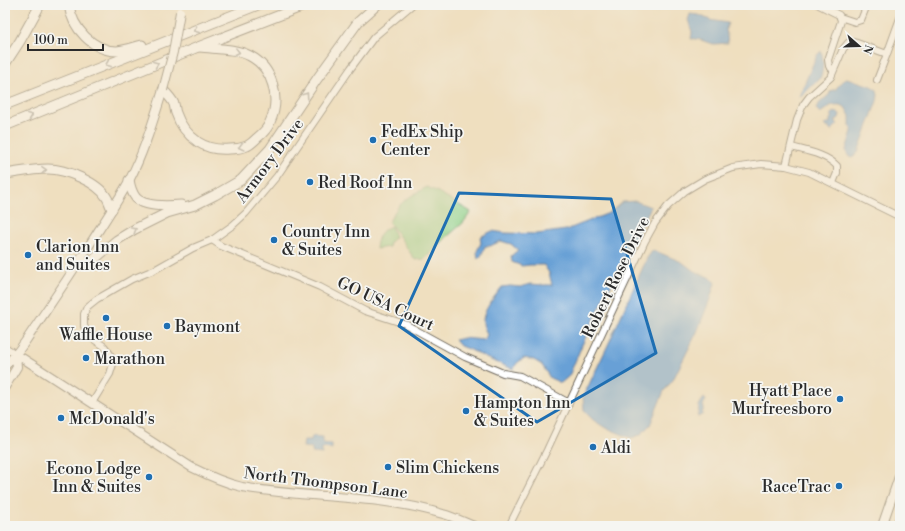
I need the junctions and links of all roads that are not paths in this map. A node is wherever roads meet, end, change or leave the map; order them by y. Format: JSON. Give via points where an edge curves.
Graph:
{"nodes":[{"id":1,"x":40,"y":5,"type":"edge"},
{"id":2,"x":69,"y":5,"type":"edge"},
{"id":3,"x":258,"y":5,"type":"edge"},
{"id":4,"x":306,"y":5,"type":"edge"},
{"id":5,"x":377,"y":5,"type":"edge"},
{"id":6,"x":412,"y":5,"type":"edge"},
{"id":7,"x":819,"y":5,"type":"edge"},
{"id":8,"x":867,"y":5,"type":"edge"},
{"id":9,"x":181,"y":8,"type":"edge"},
{"id":10,"x":840,"y":17,"type":"junction"},
{"id":11,"x":900,"y":18,"type":"edge"},
{"id":12,"x":157,"y":45,"type":"junction"},
{"id":13,"x":198,"y":47,"type":"junction"},
{"id":14,"x":886,"y":54,"type":"junction"},
{"id":15,"x":5,"y":64,"type":"edge"},
{"id":16,"x":833,"y":70,"type":"junction"},
{"id":17,"x":877,"y":80,"type":"dead end"},
{"id":18,"x":163,"y":90,"type":"junction"},
{"id":19,"x":5,"y":105,"type":"edge"},
{"id":20,"x":5,"y":126,"type":"edge"},
{"id":21,"x":791,"y":147,"type":"junction"},
{"id":22,"x":786,"y":166,"type":"junction"},
{"id":23,"x":5,"y":174,"type":"edge"},
{"id":24,"x":129,"y":180,"type":"junction"},
{"id":25,"x":833,"y":183,"type":"junction"},
{"id":26,"x":215,"y":195,"type":"junction"},
{"id":27,"x":112,"y":209,"type":"junction"},
{"id":28,"x":900,"y":217,"type":"edge"},
{"id":29,"x":212,"y":240,"type":"junction"},
{"id":30,"x":78,"y":263,"type":"junction"},
{"id":31,"x":5,"y":347,"type":"edge"},
{"id":32,"x":16,"y":354,"type":"junction"},
{"id":33,"x":5,"y":366,"type":"edge"},
{"id":34,"x":5,"y":387,"type":"edge"},
{"id":35,"x":92,"y":402,"type":"junction"},
{"id":36,"x":568,"y":403,"type":"junction"},
{"id":37,"x":900,"y":474,"type":"edge"},
{"id":38,"x":900,"y":518,"type":"edge"},
{"id":39,"x":474,"y":526,"type":"edge"},
{"id":40,"x":509,"y":526,"type":"edge"},
{"id":41,"x":882,"y":526,"type":"edge"},
{"id":42,"x":898,"y":526,"type":"edge"}],
"edges":[{"from":1,"to":15,"type":"highway"},
{"from":2,"to":12,"type":"highway","via":[[76,26],[95,45],[116,51],[146,44]]},
{"from":3,"to":12,"type":"highway","one_way":true},
{"from":4,"to":13,"type":"highway"},
{"from":26,"to":5,"type":"highway","one_way":true,"via":[[241,180],[270,149],[358,22]]},
{"from":6,"to":29,"type":"street","name":"Armory Drive","via":[[374,37],[277,176],[251,208]]},
{"from":7,"to":10,"type":"street"},
{"from":8,"to":10,"type":"street","via":[[861,20],[855,22]]},
{"from":9,"to":18,"type":"main road","bridge":true},
{"from":10,"to":16,"type":"street","via":[[841,21],[828,60]]},
{"from":11,"to":14,"type":"street"},
{"from":12,"to":19,"type":"highway","one_way":true},
{"from":13,"to":18,"type":"highway","one_way":true,"via":[[236,51],[261,63],[274,85],[275,97],[271,122],[266,129],[248,145],[236,149],[212,148],[199,143],[189,135],[182,126],[174,104]]},
{"from":20,"to":13,"type":"highway","one_way":true},
{"from":14,"to":16,"type":"street","via":[[857,43],[848,43]]},
{"from":14,"to":17,"type":"street"},
{"from":16,"to":21,"type":"street","via":[[831,77],[803,105]]},
{"from":18,"to":24,"type":"main road","via":[[149,134]]},
{"from":21,"to":22,"type":"street"},
{"from":21,"to":25,"type":"street","via":[[833,161],[838,173]]},
{"from":22,"to":25,"type":"street","name":"Robert Rose Drive","via":[[809,172]]},
{"from":22,"to":36,"type":"street","name":"Robert Rose Drive","via":[[761,164],[733,168],[705,179],[685,191],[668,206],[645,241]]},
{"from":23,"to":27,"type":"highway","one_way":true,"via":[[49,169],[74,174],[103,193]]},
{"from":24,"to":26,"type":"highway","via":[[135,197],[148,204],[184,205]]},
{"from":24,"to":27,"type":"main road"},
{"from":25,"to":28,"type":"street","name":"Robert Rose Drive"},
{"from":30,"to":26,"type":"highway","one_way":true,"via":[[91,262],[117,240],[167,213],[195,205]]},
{"from":27,"to":30,"type":"main road"},
{"from":29,"to":35,"type":"street","name":"Armory Drive","via":[[132,279],[87,307],[84,326],[90,337],[104,346],[113,364],[110,374]]},
{"from":29,"to":36,"type":"street","name":"GO USA Court","via":[[320,287],[365,311],[405,324],[465,357],[503,373],[520,376]]},
{"from":30,"to":32,"type":"main road"},
{"from":31,"to":32,"type":"street"},
{"from":32,"to":33,"type":"main road"},
{"from":32,"to":34,"type":"main road","via":[[17,367]]},
{"from":32,"to":35,"type":"main road","name":"North Thompson Lane"},
{"from":35,"to":39,"type":"main road","name":"North Thompson Lane","via":[[191,467],[212,477],[241,486],[273,491],[419,508],[444,514]]},
{"from":36,"to":40,"type":"street","name":"Robert Rose Drive"},
{"from":37,"to":41,"type":"main road"},
{"from":38,"to":42,"type":"main road"}]}
